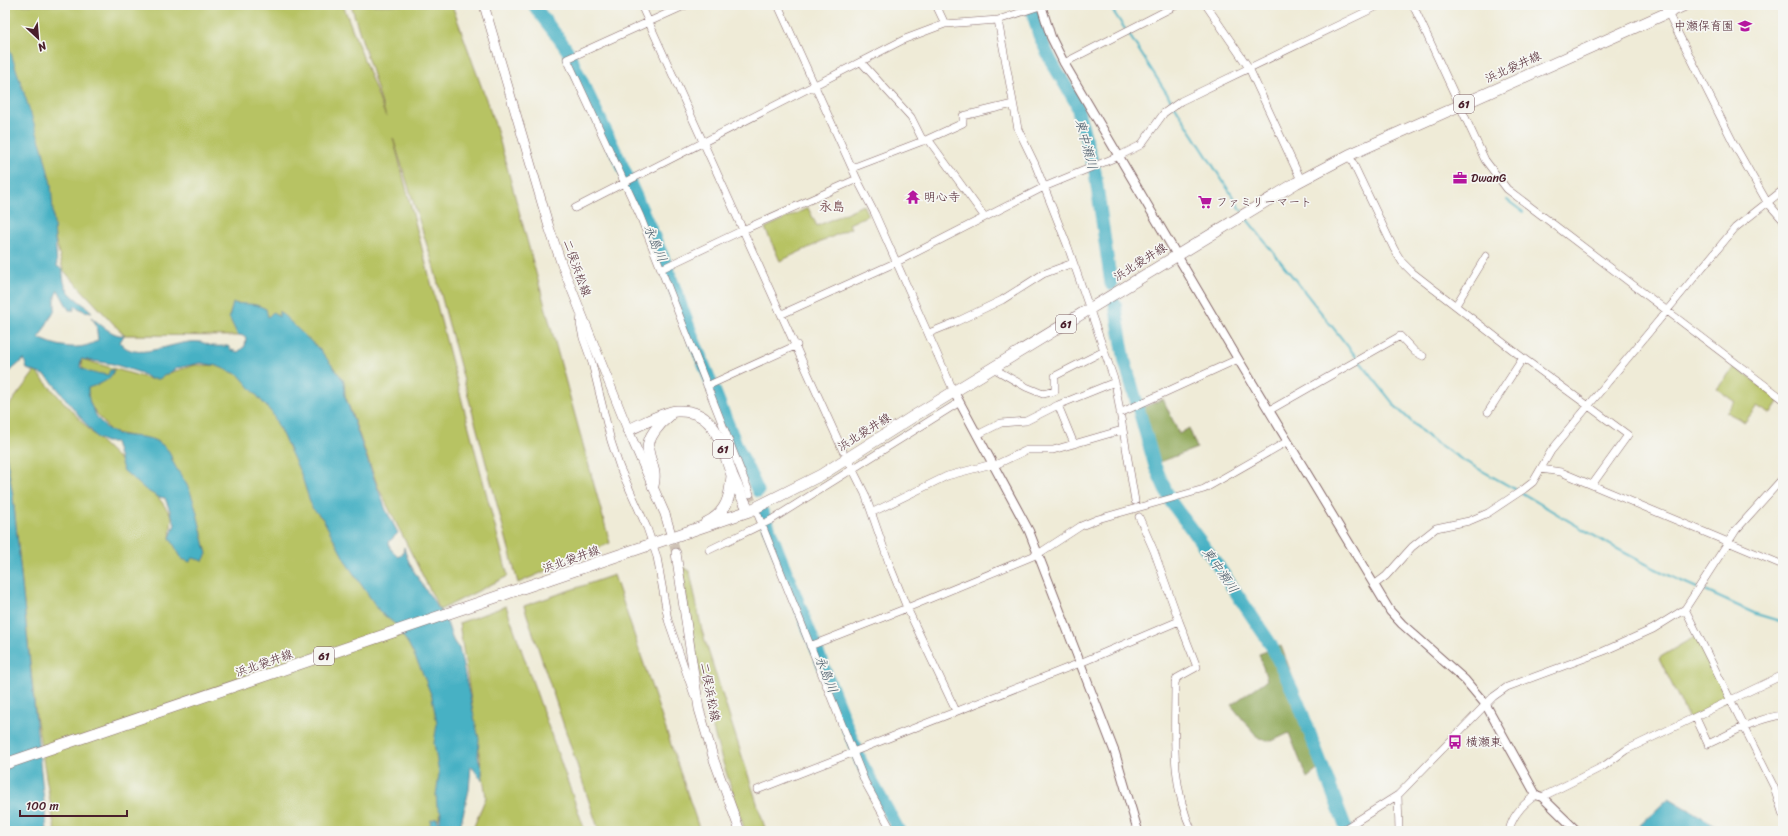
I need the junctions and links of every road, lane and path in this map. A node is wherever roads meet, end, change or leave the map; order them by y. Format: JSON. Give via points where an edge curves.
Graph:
{"nodes":[{"id":1,"x":484,"y":5,"type":"edge"},
{"id":2,"x":641,"y":5,"type":"edge"},
{"id":3,"x":686,"y":5,"type":"edge"},
{"id":4,"x":778,"y":5,"type":"edge"},
{"id":5,"x":936,"y":5,"type":"edge"},
{"id":6,"x":1042,"y":5,"type":"edge"},
{"id":7,"x":1177,"y":5,"type":"edge"},
{"id":8,"x":1206,"y":5,"type":"edge"},
{"id":9,"x":1380,"y":5,"type":"edge"},
{"id":10,"x":1413,"y":5,"type":"edge"},
{"id":11,"x":1685,"y":5,"type":"edge"},
{"id":12,"x":1666,"y":9,"type":"edge"},
{"id":13,"x":998,"y":20,"type":"junction"},
{"id":14,"x":648,"y":22,"type":"junction"},
{"id":15,"x":945,"y":24,"type":"junction"},
{"id":16,"x":861,"y":62,"type":"junction"},
{"id":17,"x":1064,"y":63,"type":"junction"},
{"id":18,"x":1249,"y":68,"type":"junction"},
{"id":19,"x":814,"y":84,"type":"junction"},
{"id":20,"x":1013,"y":104,"type":"junction"},
{"id":21,"x":1459,"y":106,"type":"junction"},
{"id":22,"x":925,"y":140,"type":"junction"},
{"id":23,"x":703,"y":142,"type":"junction"},
{"id":24,"x":1349,"y":155,"type":"junction"},
{"id":25,"x":1119,"y":156,"type":"junction"},
{"id":26,"x":852,"y":168,"type":"junction"},
{"id":27,"x":857,"y":179,"type":"junction"},
{"id":28,"x":1301,"y":180,"type":"junction"},
{"id":29,"x":627,"y":181,"type":"junction"},
{"id":30,"x":1044,"y":187,"type":"junction"},
{"id":31,"x":1783,"y":190,"type":"edge"},
{"id":32,"x":1767,"y":202,"type":"junction"},
{"id":33,"x":575,"y":208,"type":"dead end"},
{"id":34,"x":984,"y":216,"type":"junction"},
{"id":35,"x":1783,"y":220,"type":"edge"},
{"id":36,"x":743,"y":230,"type":"junction"},
{"id":37,"x":1178,"y":254,"type":"junction"},
{"id":38,"x":1486,"y":256,"type":"dead end"},
{"id":39,"x":897,"y":262,"type":"junction"},
{"id":40,"x":1073,"y":263,"type":"junction"},
{"id":41,"x":661,"y":269,"type":"junction"},
{"id":42,"x":1456,"y":305,"type":"junction"},
{"id":43,"x":1091,"y":309,"type":"junction"},
{"id":44,"x":1667,"y":311,"type":"junction"},
{"id":45,"x":782,"y":314,"type":"junction"},
{"id":46,"x":582,"y":315,"type":"junction"},
{"id":47,"x":929,"y":333,"type":"junction"},
{"id":48,"x":797,"y":345,"type":"junction"},
{"id":49,"x":1104,"y":351,"type":"junction"},
{"id":50,"x":1423,"y":356,"type":"dead end"},
{"id":51,"x":1238,"y":358,"type":"junction"},
{"id":52,"x":1523,"y":358,"type":"junction"},
{"id":53,"x":993,"y":368,"type":"junction"},
{"id":54,"x":1115,"y":382,"type":"junction"},
{"id":55,"x":710,"y":385,"type":"junction"},
{"id":56,"x":954,"y":392,"type":"junction"},
{"id":57,"x":1783,"y":398,"type":"edge"},
{"id":58,"x":958,"y":403,"type":"junction"},
{"id":59,"x":1058,"y":405,"type":"junction"},
{"id":60,"x":1588,"y":405,"type":"junction"},
{"id":61,"x":1270,"y":410,"type":"junction"},
{"id":62,"x":676,"y":411,"type":"junction"},
{"id":63,"x":1488,"y":412,"type":"dead end"},
{"id":64,"x":1120,"y":413,"type":"junction"},
{"id":65,"x":628,"y":430,"type":"junction"},
{"id":66,"x":1122,"y":430,"type":"junction"},
{"id":67,"x":977,"y":435,"type":"junction"},
{"id":68,"x":1288,"y":441,"type":"junction"},
{"id":69,"x":1074,"y":444,"type":"junction"},
{"id":70,"x":844,"y":451,"type":"dead end"},
{"id":71,"x":993,"y":465,"type":"junction"},
{"id":72,"x":851,"y":467,"type":"junction"},
{"id":73,"x":1542,"y":469,"type":"junction"},
{"id":74,"x":732,"y":476,"type":"junction"},
{"id":75,"x":1783,"y":478,"type":"edge"},
{"id":76,"x":1592,"y":485,"type":"junction"},
{"id":77,"x":653,"y":486,"type":"junction"},
{"id":78,"x":750,"y":494,"type":"tunnel mouth"},
{"id":79,"x":1135,"y":501,"type":"dead end"},
{"id":80,"x":872,"y":512,"type":"junction"},
{"id":81,"x":754,"y":513,"type":"junction"},
{"id":82,"x":1138,"y":517,"type":"dead end"},
{"id":83,"x":762,"y":524,"type":"junction"},
{"id":84,"x":670,"y":531,"type":"tunnel mouth"},
{"id":85,"x":684,"y":533,"type":"junction"},
{"id":86,"x":1729,"y":542,"type":"junction"},
{"id":87,"x":647,"y":547,"type":"junction"},
{"id":88,"x":709,"y":550,"type":"dead end"},
{"id":89,"x":676,"y":553,"type":"tunnel mouth"},
{"id":90,"x":1038,"y":554,"type":"junction"},
{"id":91,"x":1783,"y":564,"type":"edge"},
{"id":92,"x":1374,"y":585,"type":"junction"},
{"id":93,"x":907,"y":608,"type":"junction"},
{"id":94,"x":1685,"y":609,"type":"junction"},
{"id":95,"x":1179,"y":622,"type":"junction"},
{"id":96,"x":813,"y":645,"type":"junction"},
{"id":97,"x":1080,"y":663,"type":"junction"},
{"id":98,"x":1783,"y":675,"type":"edge"},
{"id":99,"x":1731,"y":701,"type":"junction"},
{"id":100,"x":1486,"y":705,"type":"junction"},
{"id":101,"x":700,"y":709,"type":"junction"},
{"id":102,"x":956,"y":712,"type":"junction"},
{"id":103,"x":1783,"y":715,"type":"edge"},
{"id":104,"x":1696,"y":718,"type":"junction"},
{"id":105,"x":1744,"y":727,"type":"junction"},
{"id":106,"x":855,"y":752,"type":"junction"},
{"id":107,"x":5,"y":764,"type":"edge"},
{"id":108,"x":757,"y":790,"type":"dead end"},
{"id":109,"x":1398,"y":795,"type":"junction"},
{"id":110,"x":1539,"y":796,"type":"junction"},
{"id":111,"x":1780,"y":796,"type":"edge"},
{"id":112,"x":1783,"y":816,"type":"edge"},
{"id":113,"x":740,"y":831,"type":"edge"},
{"id":114,"x":892,"y":831,"type":"edge"},
{"id":115,"x":1138,"y":831,"type":"edge"},
{"id":116,"x":1192,"y":831,"type":"edge"},
{"id":117,"x":1342,"y":831,"type":"edge"},
{"id":118,"x":1399,"y":831,"type":"edge"},
{"id":119,"x":1508,"y":831,"type":"edge"},
{"id":120,"x":1577,"y":831,"type":"edge"}],
"edges":[{"from":1,"to":46,"type":"main road","name":"二俣浜松線","via":[[549,226]]},
{"from":2,"to":14,"type":"street"},
{"from":3,"to":14,"type":"street"},
{"from":4,"to":19,"type":"street"},
{"from":5,"to":15,"type":"street"},
{"from":6,"to":13,"type":"street"},
{"from":6,"to":17,"type":"street","via":[[1051,37]]},
{"from":7,"to":17,"type":"street"},
{"from":8,"to":18,"type":"street"},
{"from":9,"to":18,"type":"street"},
{"from":10,"to":21,"type":"street"},
{"from":11,"to":12,"type":"main road","name":"浜北袋井線","number":"61"},
{"from":12,"to":21,"type":"main road","name":"浜北袋井線","number":"61"},
{"from":12,"to":32,"type":"street","via":[[1735,146]]},
{"from":13,"to":15,"type":"street"},
{"from":13,"to":20,"type":"street"},
{"from":14,"to":23,"type":"street"},
{"from":14,"to":29,"type":"street","via":[[570,57]]},
{"from":15,"to":16,"type":"street","via":[[905,39]]},
{"from":16,"to":19,"type":"street"},
{"from":16,"to":22,"type":"street","via":[[911,117]]},
{"from":17,"to":25,"type":"street"},
{"from":18,"to":25,"type":"street","via":[[1164,113],[1141,145]]},
{"from":18,"to":28,"type":"street"},
{"from":19,"to":23,"type":"street"},
{"from":19,"to":26,"type":"street"},
{"from":20,"to":22,"type":"street","via":[[963,116],[963,123]]},
{"from":20,"to":30,"type":"street","via":[[1018,129]]},
{"from":21,"to":24,"type":"main road","name":"浜北袋井線","number":"61"},
{"from":21,"to":44,"type":"street","via":[[1485,160],[1507,189]]},
{"from":22,"to":26,"type":"street"},
{"from":22,"to":34,"type":"street"},
{"from":23,"to":29,"type":"street"},
{"from":23,"to":36,"type":"street"},
{"from":24,"to":28,"type":"main road","name":"浜北袋井線","number":"61"},
{"from":24,"to":42,"type":"street","via":[[1402,262]]},
{"from":25,"to":30,"type":"street"},
{"from":25,"to":37,"type":"street"},
{"from":26,"to":27,"type":"street"},
{"from":27,"to":36,"type":"street"},
{"from":27,"to":39,"type":"street"},
{"from":28,"to":37,"type":"main road","name":"浜北袋井線","number":"61"},
{"from":29,"to":33,"type":"street"},
{"from":29,"to":41,"type":"street"},
{"from":30,"to":34,"type":"street"},
{"from":30,"to":40,"type":"street"},
{"from":31,"to":32,"type":"street"},
{"from":32,"to":35,"type":"street"},
{"from":32,"to":44,"type":"street","via":[[1736,228]]},
{"from":34,"to":39,"type":"street"},
{"from":36,"to":41,"type":"street"},
{"from":36,"to":45,"type":"street"},
{"from":37,"to":43,"type":"main road","name":"浜北袋井線","number":"61"},
{"from":37,"to":51,"type":"street"},
{"from":38,"to":42,"type":"street"},
{"from":39,"to":45,"type":"street"},
{"from":39,"to":47,"type":"street"},
{"from":40,"to":43,"type":"street"},
{"from":40,"to":47,"type":"street","via":[[1042,274],[1002,300]]},
{"from":41,"to":55,"type":"street"},
{"from":42,"to":52,"type":"street"},
{"from":43,"to":49,"type":"street"},
{"from":43,"to":53,"type":"main road","name":"浜北袋井線","number":"61"},
{"from":44,"to":57,"type":"street"},
{"from":44,"to":60,"type":"street"},
{"from":45,"to":48,"type":"street"},
{"from":46,"to":65,"type":"main road","name":"二俣浜松線"},
{"from":46,"to":87,"type":"street","via":[[580,324],[583,338],[592,363],[611,441],[620,468],[647,528]]},
{"from":47,"to":56,"type":"street"},
{"from":48,"to":55,"type":"street"},
{"from":48,"to":70,"type":"street"},
{"from":49,"to":53,"type":"street","via":[[1055,376],[1054,391],[1042,394]]},
{"from":49,"to":54,"type":"street"},
{"from":50,"to":61,"type":"street","via":[[1415,352],[1400,336]]},
{"from":51,"to":61,"type":"street"},
{"from":51,"to":64,"type":"street"},
{"from":52,"to":60,"type":"street"},
{"from":52,"to":63,"type":"street"},
{"from":53,"to":56,"type":"main road","name":"浜北袋井線","number":"61"},
{"from":54,"to":59,"type":"street"},
{"from":54,"to":64,"type":"street"},
{"from":55,"to":78,"type":"street"},
{"from":56,"to":58,"type":"street"},
{"from":56,"to":81,"type":"main road","name":"浜北袋井線","number":"61"},
{"from":58,"to":67,"type":"street"},
{"from":58,"to":72,"type":"street"},
{"from":59,"to":67,"type":"street","via":[[1026,421],[1001,423]]},
{"from":59,"to":69,"type":"street"},
{"from":60,"to":73,"type":"street","via":[[1551,451]]},
{"from":60,"to":76,"type":"street","via":[[1628,435]]},
{"from":61,"to":68,"type":"street"},
{"from":62,"to":65,"type":"main road"},
{"from":62,"to":74,"type":"main road","number":"61","via":[[690,412],[709,422],[719,436]]},
{"from":62,"to":77,"type":"main road","via":[[660,423],[648,448],[656,475]]},
{"from":64,"to":66,"type":"street"},
{"from":65,"to":77,"type":"main road","name":"二俣浜松線"},
{"from":66,"to":69,"type":"street"},
{"from":66,"to":79,"type":"street"},
{"from":67,"to":71,"type":"street"},
{"from":68,"to":90,"type":"street","via":[[1204,489],[1098,519],[1081,526]]},
{"from":68,"to":92,"type":"street"},
{"from":69,"to":71,"type":"street","via":[[1053,450],[1027,450]]},
{"from":71,"to":80,"type":"street","via":[[936,480]]},
{"from":71,"to":90,"type":"street","via":[[1029,531]]},
{"from":72,"to":80,"type":"street"},
{"from":72,"to":83,"type":"street"},
{"from":73,"to":76,"type":"street","via":[[1561,472]]},
{"from":73,"to":92,"type":"street","via":[[1533,482],[1488,512],[1469,521],[1436,528],[1412,547],[1386,576]]},
{"from":74,"to":81,"type":"main road","number":"61"},
{"from":74,"to":85,"type":"main road","via":[[729,500],[724,510],[710,521]]},
{"from":75,"to":86,"type":"street","via":[[1745,518]]},
{"from":76,"to":86,"type":"street"},
{"from":77,"to":84,"type":"main road","name":"二俣浜松線"},
{"from":80,"to":93,"type":"street"},
{"from":81,"to":83,"type":"street"},
{"from":81,"to":85,"type":"main road","name":"浜北袋井線","number":"61"},
{"from":82,"to":95,"type":"street","via":[[1154,551]]},
{"from":83,"to":88,"type":"street"},
{"from":83,"to":96,"type":"street"},
{"from":85,"to":87,"type":"main road","name":"浜北袋井線","number":"61"},
{"from":86,"to":91,"type":"street"},
{"from":86,"to":94,"type":"street"},
{"from":87,"to":101,"type":"street","via":[[657,557],[668,620]]},
{"from":87,"to":107,"type":"main road","name":"浜北袋井線","number":"61"},
{"from":89,"to":101,"type":"main road","name":"二俣浜松線"},
{"from":90,"to":93,"type":"street"},
{"from":90,"to":97,"type":"street"},
{"from":92,"to":100,"type":"street","via":[[1390,611],[1402,624],[1465,680]]},
{"from":93,"to":96,"type":"street"},
{"from":93,"to":102,"type":"street"},
{"from":94,"to":99,"type":"street"},
{"from":94,"to":100,"type":"street","via":[[1653,629],[1604,651],[1507,687]]},
{"from":95,"to":97,"type":"street"},
{"from":95,"to":116,"type":"street","via":[[1197,667],[1177,678],[1175,683],[1178,791]]},
{"from":96,"to":106,"type":"street"},
{"from":97,"to":102,"type":"street"},
{"from":97,"to":115,"type":"street","via":[[1115,753]]},
{"from":98,"to":99,"type":"street"},
{"from":99,"to":104,"type":"street"},
{"from":99,"to":105,"type":"street"},
{"from":100,"to":109,"type":"street"},
{"from":100,"to":110,"type":"street"},
{"from":101,"to":113,"type":"main road","name":"二俣浜松線","via":[[714,760]]},
{"from":102,"to":106,"type":"street"},
{"from":103,"to":105,"type":"street"},
{"from":104,"to":105,"type":"street","via":[[1708,744]]},
{"from":104,"to":110,"type":"street","via":[[1626,750],[1604,766]]},
{"from":105,"to":111,"type":"street"},
{"from":106,"to":108,"type":"street"},
{"from":106,"to":114,"type":"street","via":[[864,782]]},
{"from":109,"to":117,"type":"street"},
{"from":109,"to":118,"type":"street"},
{"from":110,"to":119,"type":"street","via":[[1515,814]]},
{"from":110,"to":120,"type":"street"},
{"from":111,"to":112,"type":"street"}]}
